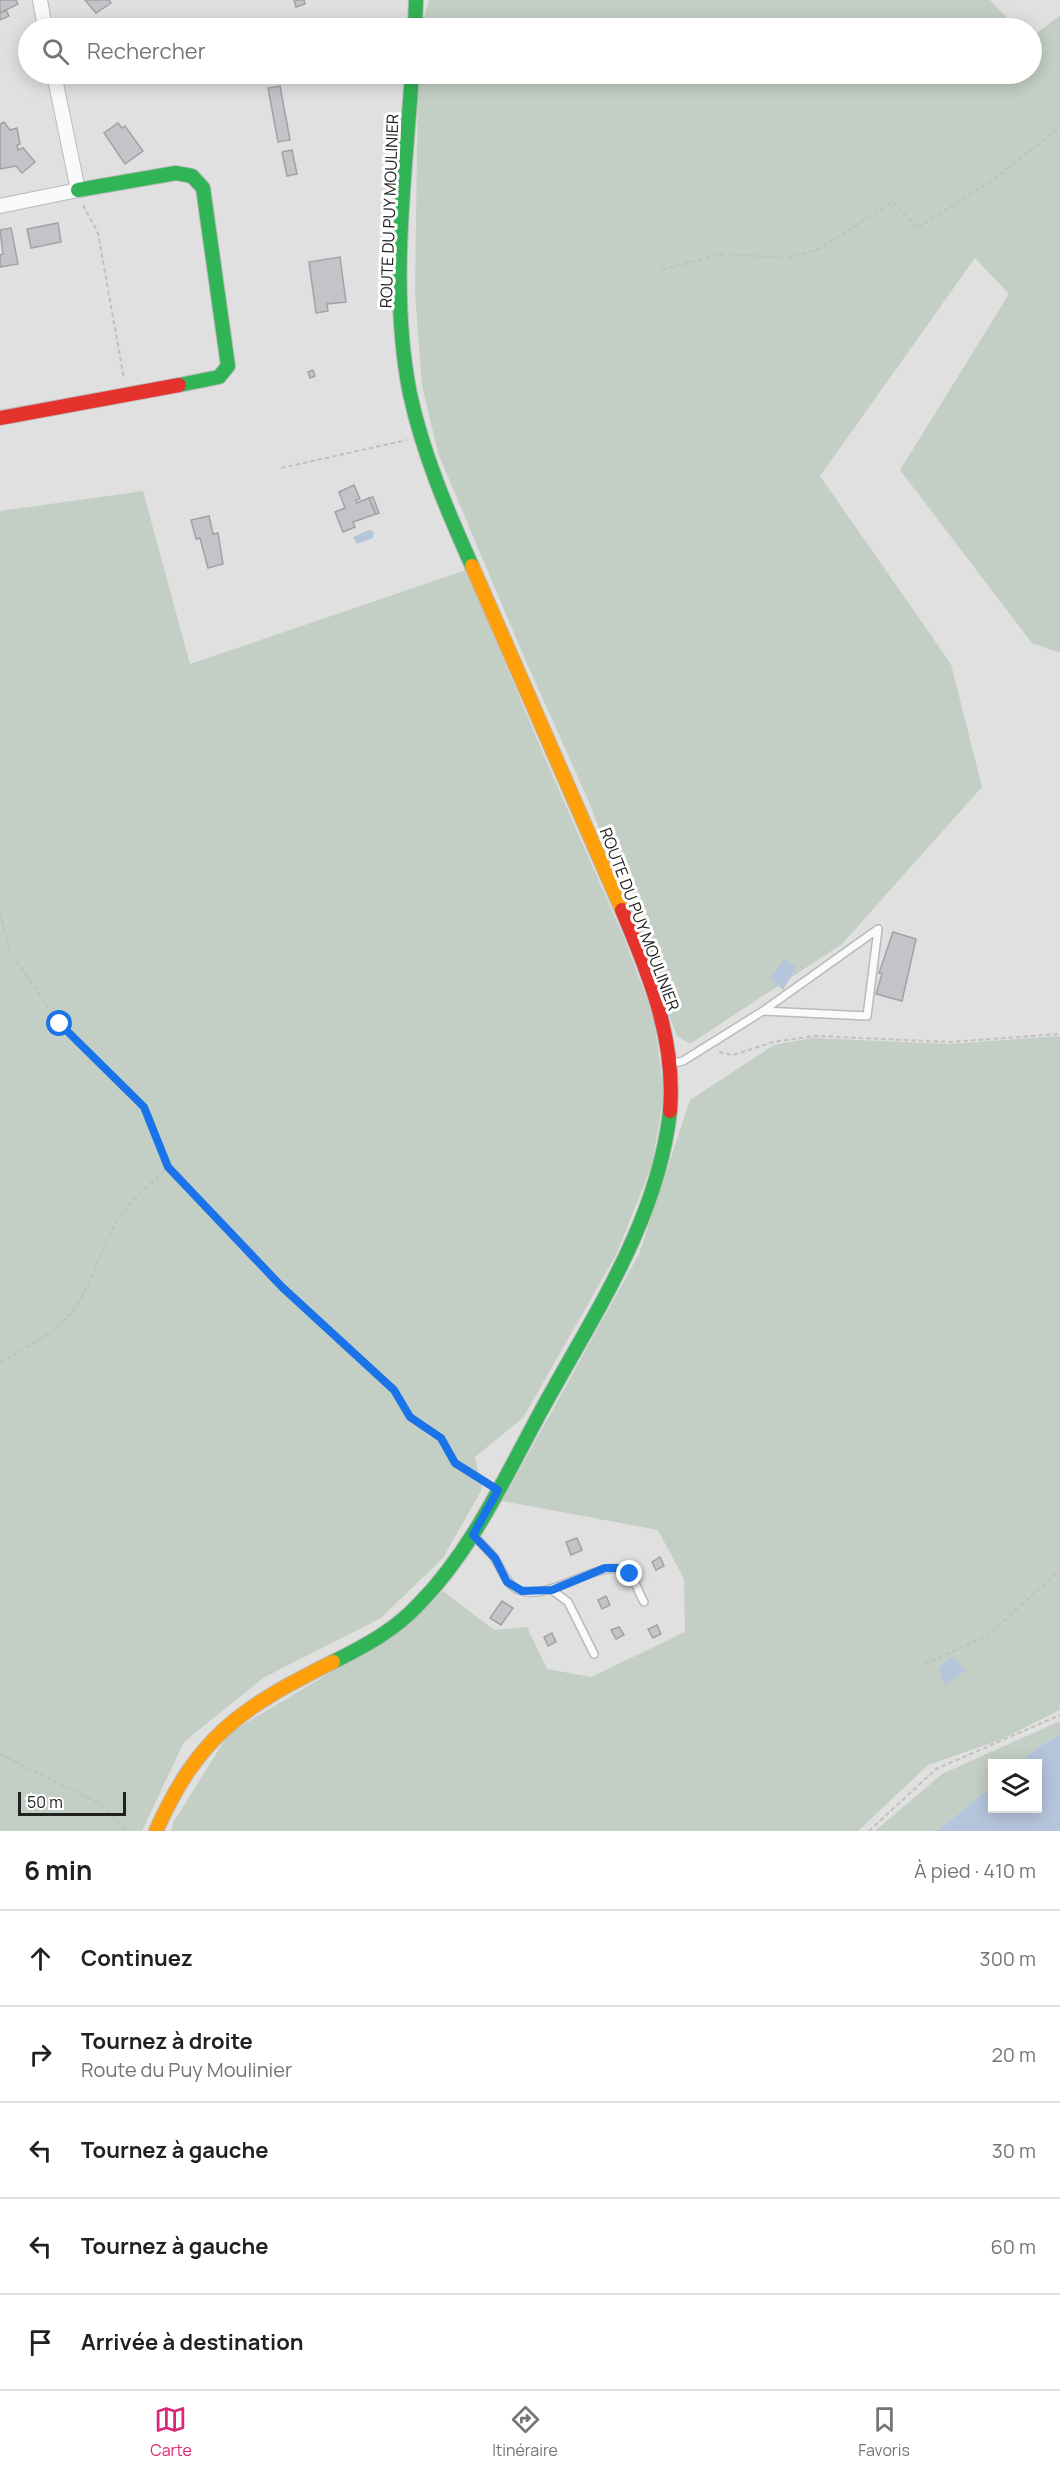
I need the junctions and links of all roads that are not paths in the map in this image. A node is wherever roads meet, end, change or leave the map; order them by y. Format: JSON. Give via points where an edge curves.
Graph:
{"nodes":[{"id":1,"x":40,"y":0,"type":"edge"},
{"id":2,"x":416,"y":0,"type":"edge"},
{"id":3,"x":43,"y":18,"type":"edge"},
{"id":4,"x":415,"y":18,"type":"edge"},
{"id":5,"x":56,"y":84,"type":"edge"},
{"id":6,"x":411,"y":84,"type":"edge"},
{"id":7,"x":78,"y":190,"type":"junction"},
{"id":8,"x":0,"y":206,"type":"edge"},
{"id":9,"x":0,"y":418,"type":"edge"},
{"id":10,"x":763,"y":1011,"type":"junction"},
{"id":11,"x":670,"y":1064,"type":"junction"},
{"id":12,"x":473,"y":1535,"type":"junction"},
{"id":13,"x":552,"y":1590,"type":"junction"},
{"id":14,"x":644,"y":1602,"type":"dead end"},
{"id":15,"x":594,"y":1654,"type":"dead end"},
{"id":16,"x":156,"y":1831,"type":"edge"}],
"edges":[{"from":1,"to":3,"type":"street"},
{"from":2,"to":4,"type":"main road"},
{"from":5,"to":7,"type":"street"},
{"from":6,"to":11,"type":"main road","name":"ROUTE DU PUY MOULINIER","via":[[400,288],[406,375],[421,436],[449,512],[643,963],[662,1019]]},
{"from":7,"to":8,"type":"street"},
{"from":7,"to":9,"type":"main road","via":[[176,173],[192,176],[203,188],[228,366],[219,377]]},
{"from":10,"to":10,"type":"lane","via":[[867,1016],[879,929],[782,997]]},
{"from":10,"to":11,"type":"lane","via":[[683,1061]]},
{"from":11,"to":12,"type":"main road","name":"ROUTE DU PUY MOULINIER","via":[[671,1096],[664,1158],[639,1231]]},
{"from":12,"to":13,"type":"lane","via":[[495,1558],[507,1582],[522,1591]]},
{"from":12,"to":16,"type":"main road","name":"ROUTE DU PUY MOULINIER","via":[[422,1604],[394,1627],[260,1700],[210,1740],[186,1769]]},
{"from":13,"to":14,"type":"lane","via":[[605,1568],[618,1568],[630,1574]]},
{"from":13,"to":15,"type":"lane","via":[[568,1602]]}]}
